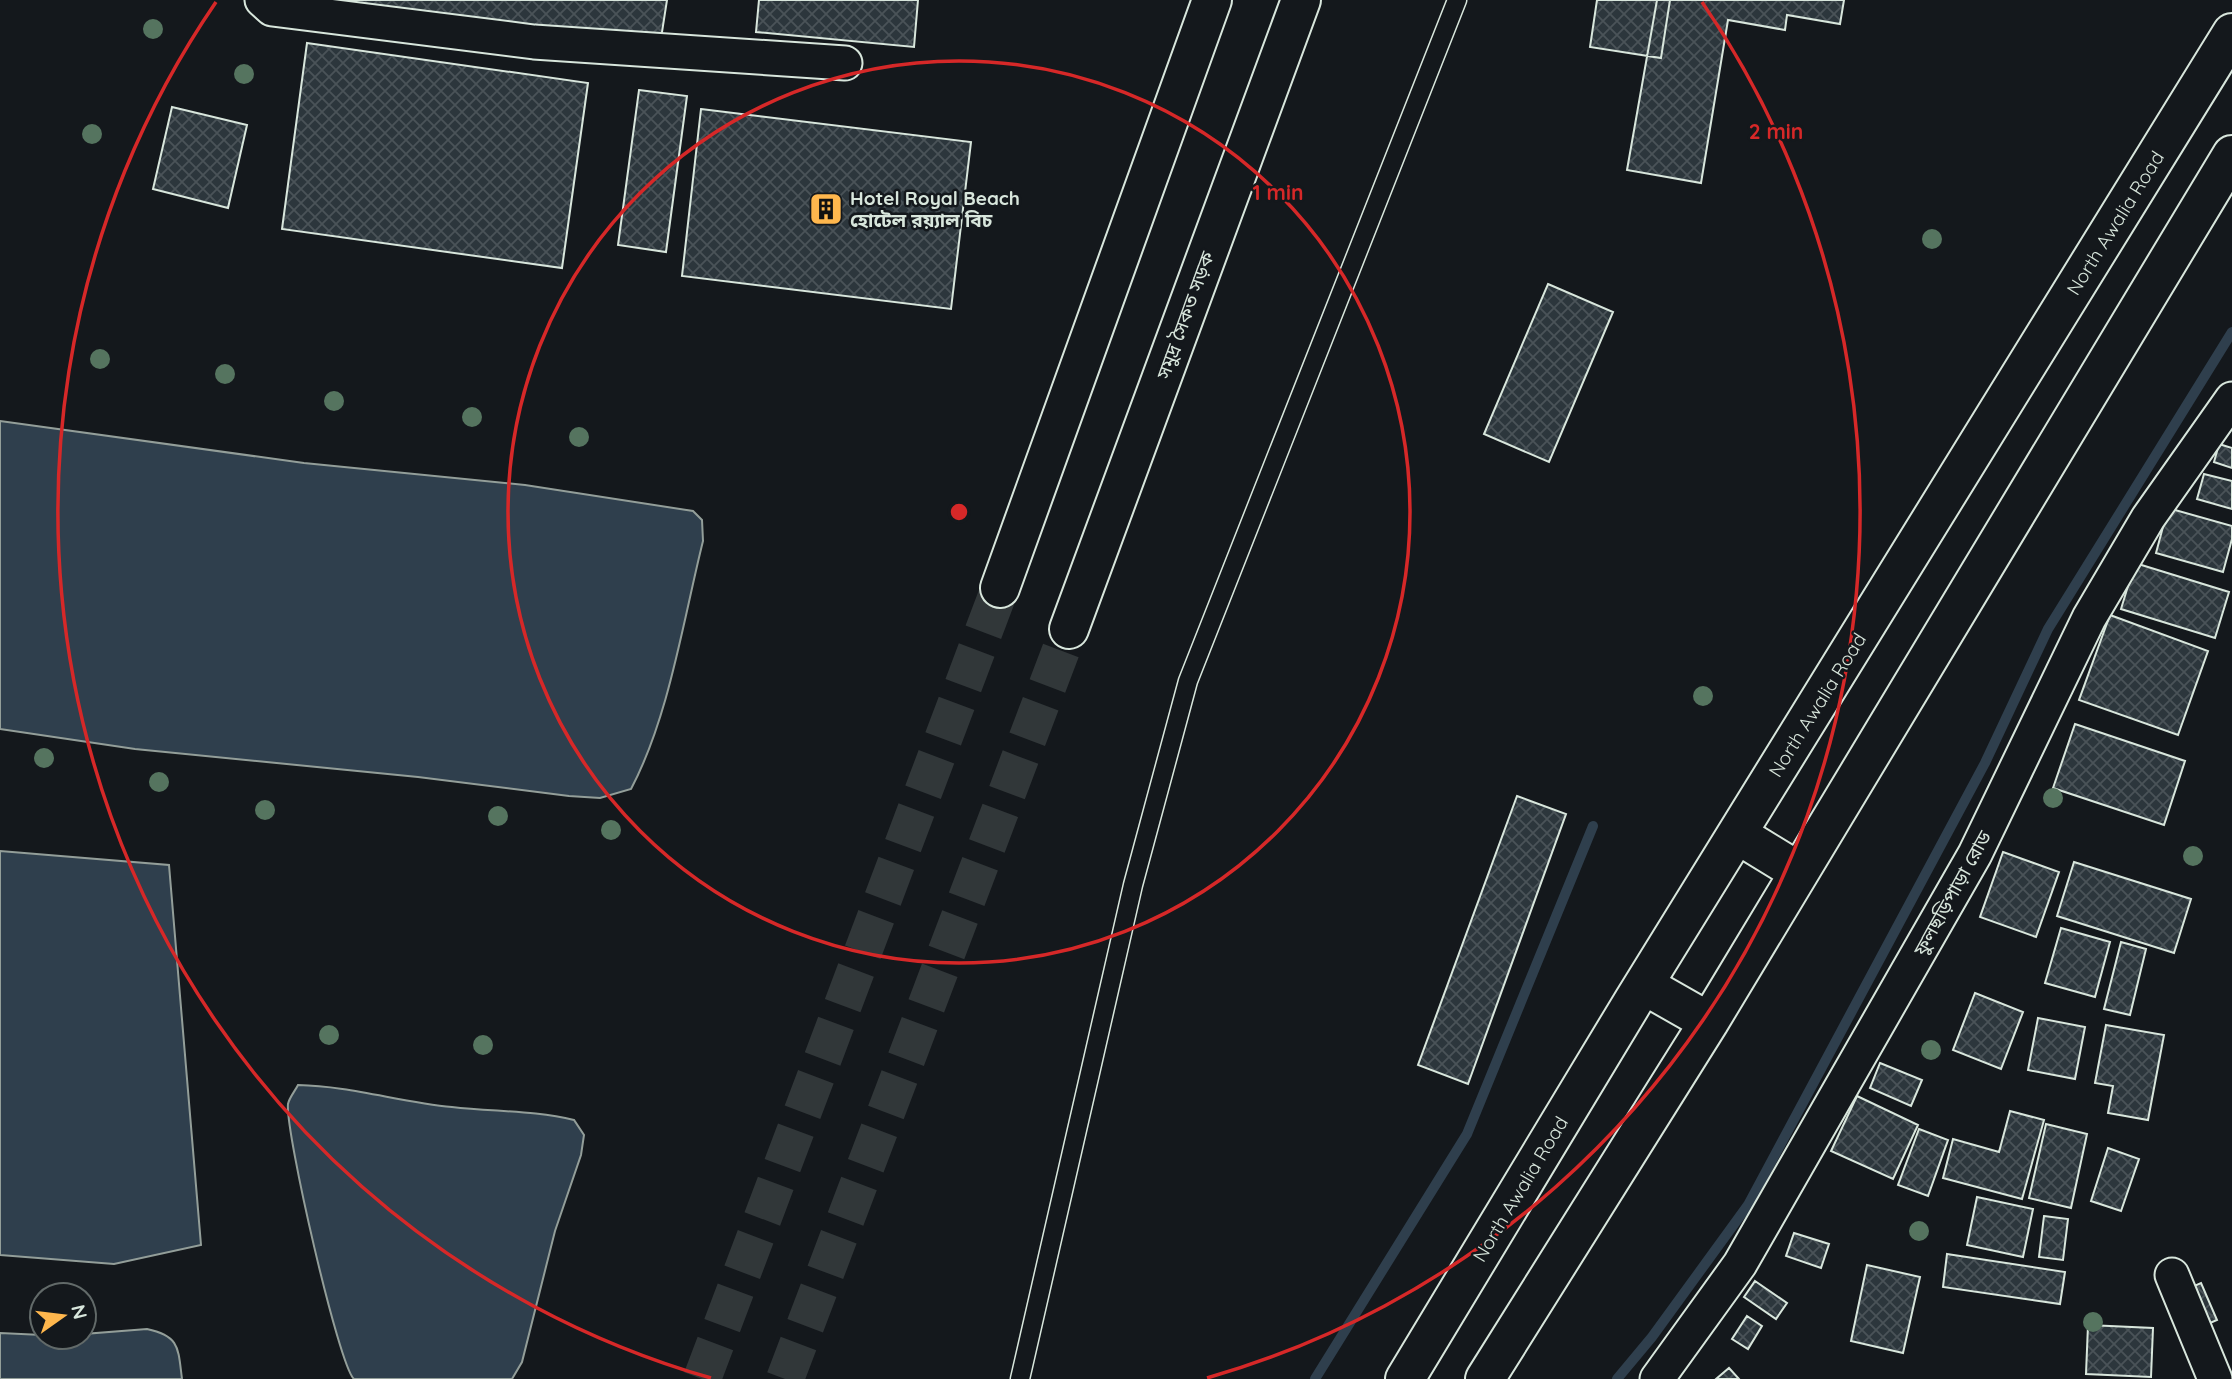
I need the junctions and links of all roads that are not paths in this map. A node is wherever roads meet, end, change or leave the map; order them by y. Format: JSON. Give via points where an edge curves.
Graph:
{"nodes":[{"id":1,"x":262,"y":0,"type":"edge"},
{"id":2,"x":1212,"y":0,"type":"edge"},
{"id":3,"x":1301,"y":0,"type":"edge"},
{"id":4,"x":1457,"y":0,"type":"edge"},
{"id":5,"x":2232,"y":33,"type":"edge"},
{"id":6,"x":845,"y":63,"type":"dead end"},
{"id":7,"x":2232,"y":155,"type":"edge"},
{"id":8,"x":2232,"y":399,"type":"edge"},
{"id":9,"x":1000,"y":588,"type":"tunnel mouth"},
{"id":10,"x":1069,"y":629,"type":"tunnel mouth"},
{"id":11,"x":1737,"y":834,"type":"junction"},
{"id":12,"x":1799,"y":872,"type":"junction"},
{"id":13,"x":1644,"y":985,"type":"junction"},
{"id":14,"x":1709,"y":1023,"type":"junction"},
{"id":15,"x":2172,"y":1275,"type":"dead end"},
{"id":16,"x":1020,"y":1379,"type":"edge"},
{"id":17,"x":1405,"y":1379,"type":"edge"},
{"id":18,"x":1485,"y":1379,"type":"edge"},
{"id":19,"x":1657,"y":1379,"type":"edge"},
{"id":20,"x":2215,"y":1379,"type":"edge"}],
"edges":[{"from":1,"to":6,"type":"street","via":[[272,9],[534,42]]},
{"from":2,"to":9,"type":"main road"},
{"from":3,"to":10,"type":"main road","name":"সমুদ্র সৈকত সড়ক"},
{"from":4,"to":16,"type":"lane","via":[[1188,681],[1133,885]]},
{"from":5,"to":11,"type":"main road","name":"North Awalia Road"},
{"from":7,"to":12,"type":"main road"},
{"from":8,"to":19,"type":"street","name":"ফুলছড়িপাড়া রোড","via":[[2148,518],[2089,618],[1975,854],[1747,1252]]},
{"from":11,"to":12,"type":"main road"},
{"from":11,"to":13,"type":"main road","name":"North Awalia Road"},
{"from":12,"to":14,"type":"main road"},
{"from":13,"to":14,"type":"main road"},
{"from":13,"to":17,"type":"main road","name":"North Awalia Road"},
{"from":14,"to":18,"type":"main road"},
{"from":15,"to":20,"type":"street"}]}
